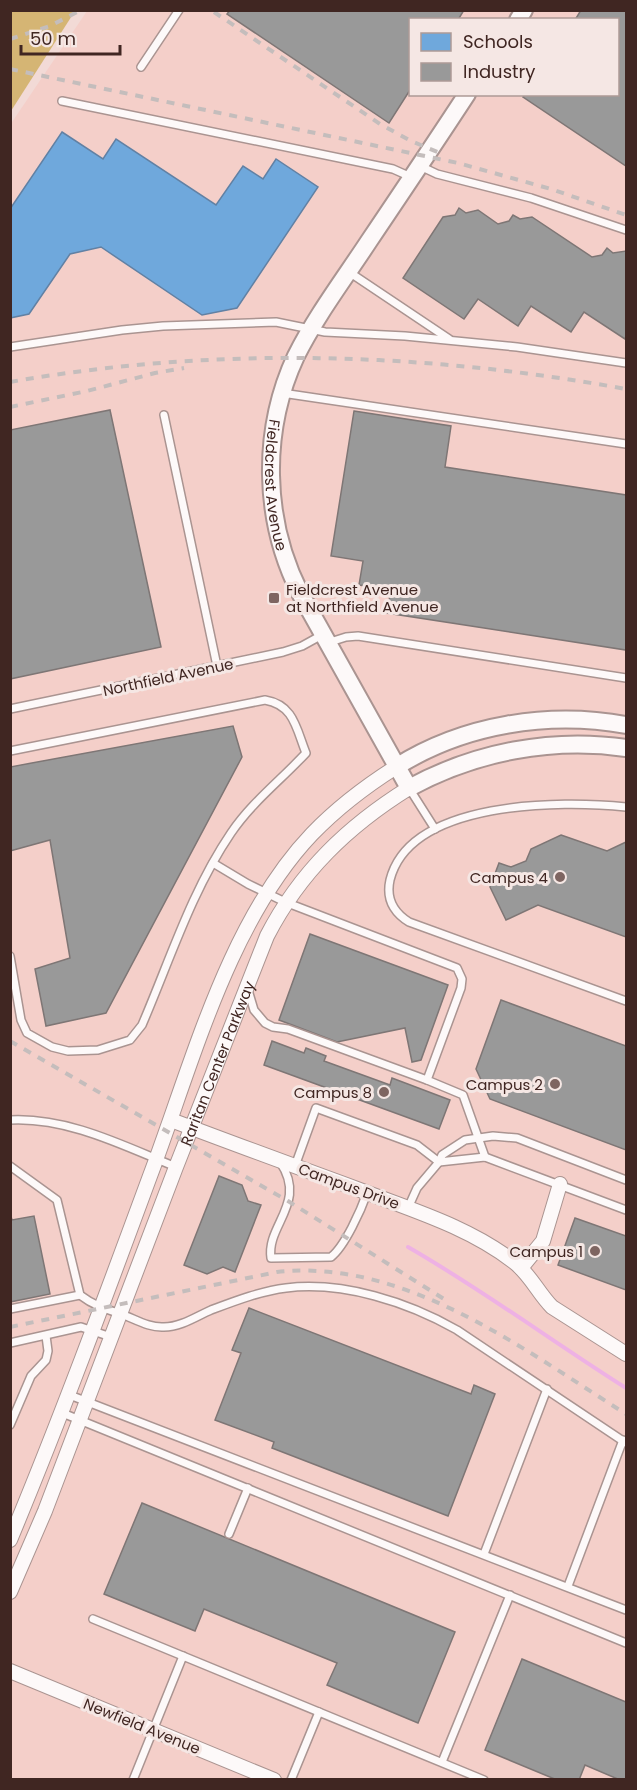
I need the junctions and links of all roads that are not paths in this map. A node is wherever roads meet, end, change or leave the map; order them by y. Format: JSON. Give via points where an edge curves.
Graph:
{"nodes":[{"id":1,"x":178,"y":10,"type":"edge"},
{"id":2,"x":141,"y":67,"type":"dead end"},
{"id":3,"x":466,"y":96,"type":"edge"},
{"id":4,"x":62,"y":101,"type":"dead end"},
{"id":5,"x":416,"y":172,"type":"junction"},
{"id":6,"x":627,"y":230,"type":"edge"},
{"id":7,"x":349,"y":272,"type":"junction"},
{"id":8,"x":311,"y":330,"type":"junction"},
{"id":9,"x":452,"y":340,"type":"junction"},
{"id":10,"x":10,"y":347,"type":"edge"},
{"id":11,"x":627,"y":363,"type":"edge"},
{"id":12,"x":282,"y":393,"type":"junction"},
{"id":13,"x":164,"y":415,"type":"dead end"},
{"id":14,"x":627,"y":444,"type":"edge"},
{"id":15,"x":325,"y":639,"type":"junction"},
{"id":16,"x":217,"y":666,"type":"junction"},
{"id":17,"x":627,"y":678,"type":"edge"},
{"id":18,"x":10,"y":709,"type":"edge"},
{"id":19,"x":627,"y":725,"type":"edge"},
{"id":20,"x":627,"y":748,"type":"edge"},
{"id":21,"x":10,"y":751,"type":"edge"},
{"id":22,"x":396,"y":766,"type":"junction"},
{"id":23,"x":409,"y":788,"type":"junction"},
{"id":24,"x":627,"y":807,"type":"edge"},
{"id":25,"x":435,"y":829,"type":"junction"},
{"id":26,"x":213,"y":863,"type":"junction"},
{"id":27,"x":266,"y":894,"type":"junction"},
{"id":28,"x":285,"y":902,"type":"junction"},
{"id":29,"x":10,"y":956,"type":"edge"},
{"id":30,"x":250,"y":977,"type":"junction"},
{"id":31,"x":627,"y":1000,"type":"edge"},
{"id":32,"x":427,"y":1080,"type":"junction"},
{"id":33,"x":10,"y":1120,"type":"edge"},
{"id":34,"x":171,"y":1120,"type":"junction"},
{"id":35,"x":191,"y":1128,"type":"junction"},
{"id":36,"x":478,"y":1138,"type":"junction"},
{"id":37,"x":485,"y":1157,"type":"junction"},
{"id":38,"x":157,"y":1159,"type":"junction"},
{"id":39,"x":278,"y":1160,"type":"junction"},
{"id":40,"x":439,"y":1162,"type":"junction"},
{"id":41,"x":10,"y":1166,"type":"edge"},
{"id":42,"x":295,"y":1166,"type":"junction"},
{"id":43,"x":176,"y":1167,"type":"junction"},
{"id":44,"x":627,"y":1180,"type":"edge"},
{"id":45,"x":560,"y":1184,"type":"junction"},
{"id":46,"x":367,"y":1193,"type":"junction"},
{"id":47,"x":408,"y":1208,"type":"junction"},
{"id":48,"x":627,"y":1210,"type":"edge"},
{"id":49,"x":520,"y":1268,"type":"junction"},
{"id":50,"x":80,"y":1295,"type":"junction"},
{"id":51,"x":100,"y":1308,"type":"junction"},
{"id":52,"x":10,"y":1309,"type":"edge"},
{"id":53,"x":120,"y":1314,"type":"junction"},
{"id":54,"x":92,"y":1329,"type":"junction"},
{"id":55,"x":46,"y":1336,"type":"junction"},
{"id":56,"x":111,"y":1336,"type":"junction"},
{"id":57,"x":10,"y":1343,"type":"edge"},
{"id":58,"x":627,"y":1354,"type":"edge"},
{"id":59,"x":547,"y":1389,"type":"junction"},
{"id":60,"x":67,"y":1394,"type":"junction"},
{"id":61,"x":87,"y":1401,"type":"junction"},
{"id":62,"x":60,"y":1412,"type":"junction"},
{"id":63,"x":80,"y":1419,"type":"junction"},
{"id":64,"x":10,"y":1425,"type":"edge"},
{"id":65,"x":625,"y":1442,"type":"edge"},
{"id":66,"x":248,"y":1488,"type":"junction"},
{"id":67,"x":230,"y":1534,"type":"dead end"},
{"id":68,"x":10,"y":1540,"type":"edge"},
{"id":69,"x":484,"y":1554,"type":"junction"},
{"id":70,"x":568,"y":1586,"type":"junction"},
{"id":71,"x":10,"y":1592,"type":"edge"},
{"id":72,"x":510,"y":1595,"type":"junction"},
{"id":73,"x":627,"y":1610,"type":"edge"},
{"id":74,"x":93,"y":1619,"type":"dead end"},
{"id":75,"x":627,"y":1643,"type":"edge"},
{"id":76,"x":183,"y":1656,"type":"junction"},
{"id":77,"x":10,"y":1671,"type":"edge"},
{"id":78,"x":319,"y":1712,"type":"junction"},
{"id":79,"x":153,"y":1730,"type":"junction"},
{"id":80,"x":442,"y":1762,"type":"junction"},
{"id":81,"x":133,"y":1779,"type":"edge"},
{"id":82,"x":274,"y":1779,"type":"edge"},
{"id":83,"x":291,"y":1779,"type":"edge"},
{"id":84,"x":484,"y":1779,"type":"edge"}],
"edges":[{"from":1,"to":2,"type":"lane"},
{"from":3,"to":5,"type":"street","name":"Fieldcrest Avenue"},
{"from":4,"to":5,"type":"lane"},
{"from":5,"to":6,"type":"lane","via":[[531,198]]},
{"from":5,"to":7,"type":"street","name":"Fieldcrest Avenue"},
{"from":7,"to":8,"type":"street","name":"Fieldcrest Avenue"},
{"from":7,"to":9,"type":"lane"},
{"from":8,"to":9,"type":"lane"},
{"from":8,"to":10,"type":"lane","via":[[276,322],[164,326]]},
{"from":8,"to":12,"type":"street","name":"Fieldcrest Avenue"},
{"from":9,"to":11,"type":"lane"},
{"from":12,"to":14,"type":"lane"},
{"from":12,"to":15,"type":"street","name":"Fieldcrest Avenue","via":[[271,459],[275,521],[294,580]]},
{"from":13,"to":16,"type":"lane"},
{"from":15,"to":16,"type":"lane","name":"Northfield Avenue"},
{"from":15,"to":17,"type":"lane","name":"Northfield Avenue","via":[[358,636]]},
{"from":15,"to":22,"type":"street","name":"Fieldcrest Avenue"},
{"from":16,"to":18,"type":"lane","name":"Northfield Avenue"},
{"from":19,"to":22,"type":"street","name":"Raritan Center Parkway","via":[[569,719],[507,724],[453,739]]},
{"from":20,"to":23,"type":"street","name":"Raritan Center Parkway","via":[[570,744],[510,751],[456,766]]},
{"from":21,"to":26,"type":"lane","via":[[265,700],[278,702],[289,712],[306,753],[250,808]]},
{"from":22,"to":23,"type":"street","name":"Fieldcrest Avenue"},
{"from":22,"to":27,"type":"street","name":"Raritan Center Parkway","via":[[321,825]]},
{"from":23,"to":25,"type":"lane"},
{"from":23,"to":28,"type":"street","name":"Raritan Center Parkway","via":[[330,849]]},
{"from":24,"to":25,"type":"lane","via":[[501,809],[458,818]]},
{"from":25,"to":31,"type":"lane","via":[[406,851],[393,872],[390,899],[400,916]]},
{"from":26,"to":27,"type":"lane"},
{"from":26,"to":29,"type":"lane","via":[[189,908],[142,1024],[130,1040],[98,1050],[68,1051],[27,1033],[21,1020]]},
{"from":27,"to":28,"type":"lane"},
{"from":27,"to":34,"type":"street","name":"Raritan Center Parkway","via":[[227,971]]},
{"from":28,"to":30,"type":"street","name":"Raritan Center Parkway"},
{"from":28,"to":32,"type":"lane","via":[[457,968],[461,988]]},
{"from":30,"to":32,"type":"lane","via":[[251,1004],[269,1026],[288,1029]]},
{"from":30,"to":35,"type":"street","name":"Raritan Center Parkway"},
{"from":32,"to":36,"type":"lane","via":[[463,1095]]},
{"from":33,"to":38,"type":"lane","via":[[63,1125]]},
{"from":34,"to":35,"type":"street","name":"Campus Drive"},
{"from":34,"to":38,"type":"street","name":"Raritan Center Parkway"},
{"from":35,"to":39,"type":"street","name":"Campus Drive"},
{"from":35,"to":43,"type":"street","name":"Raritan Center Parkway"},
{"from":36,"to":37,"type":"lane"},
{"from":36,"to":40,"type":"lane","via":[[465,1140],[442,1155]]},
{"from":36,"to":44,"type":"lane","via":[[518,1138]]},
{"from":37,"to":40,"type":"lane"},
{"from":37,"to":45,"type":"lane"},
{"from":38,"to":43,"type":"lane"},
{"from":38,"to":51,"type":"street","name":"Raritan Center Parkway"},
{"from":39,"to":42,"type":"street","name":"Campus Drive"},
{"from":39,"to":46,"type":"lane","via":[[289,1194],[271,1258],[331,1257]]},
{"from":40,"to":42,"type":"lane","via":[[417,1145],[316,1108]]},
{"from":40,"to":47,"type":"lane","via":[[417,1188]]},
{"from":41,"to":50,"type":"lane","via":[[57,1200]]},
{"from":42,"to":46,"type":"street","name":"Campus Drive"},
{"from":43,"to":53,"type":"street","name":"Raritan Center Parkway"},
{"from":45,"to":48,"type":"lane"},
{"from":45,"to":49,"type":"street","via":[[543,1241]]},
{"from":46,"to":47,"type":"street","name":"Campus Drive"},
{"from":47,"to":49,"type":"street","name":"Campus Drive","via":[[476,1238]]},
{"from":49,"to":58,"type":"street","name":"Campus Drive","via":[[552,1307]]},
{"from":50,"to":51,"type":"lane"},
{"from":50,"to":52,"type":"lane"},
{"from":51,"to":53,"type":"lane"},
{"from":51,"to":54,"type":"street","name":"Raritan Center Parkway"},
{"from":53,"to":56,"type":"street","name":"Raritan Center Parkway"},
{"from":53,"to":59,"type":"lane","via":[[166,1328],[232,1302],[279,1289],[350,1291],[437,1320]]},
{"from":54,"to":55,"type":"lane","via":[[78,1328]]},
{"from":54,"to":56,"type":"lane"},
{"from":54,"to":60,"type":"street","name":"Raritan Center Parkway"},
{"from":55,"to":57,"type":"lane"},
{"from":55,"to":64,"type":"lane","via":[[46,1360],[31,1376]]},
{"from":56,"to":61,"type":"street","name":"Raritan Center Parkway"},
{"from":59,"to":65,"type":"lane"},
{"from":59,"to":69,"type":"lane"},
{"from":60,"to":61,"type":"lane"},
{"from":60,"to":62,"type":"street","name":"Raritan Center Parkway"},
{"from":61,"to":63,"type":"street","name":"Raritan Center Parkway"},
{"from":61,"to":69,"type":"lane"},
{"from":62,"to":63,"type":"lane"},
{"from":62,"to":68,"type":"street","name":"Raritan Center Parkway"},
{"from":63,"to":66,"type":"lane"},
{"from":63,"to":71,"type":"street","name":"Raritan Center Parkway"},
{"from":65,"to":70,"type":"lane"},
{"from":66,"to":67,"type":"lane"},
{"from":66,"to":72,"type":"lane"},
{"from":69,"to":70,"type":"lane"},
{"from":70,"to":73,"type":"lane"},
{"from":72,"to":75,"type":"lane"},
{"from":72,"to":80,"type":"lane"},
{"from":74,"to":76,"type":"lane"},
{"from":76,"to":78,"type":"lane"},
{"from":76,"to":79,"type":"lane"},
{"from":77,"to":79,"type":"street","name":"Newfield Avenue"},
{"from":78,"to":80,"type":"lane"},
{"from":78,"to":83,"type":"lane"},
{"from":79,"to":81,"type":"lane"},
{"from":79,"to":82,"type":"street","name":"Newfield Avenue"},
{"from":80,"to":84,"type":"lane"}]}
